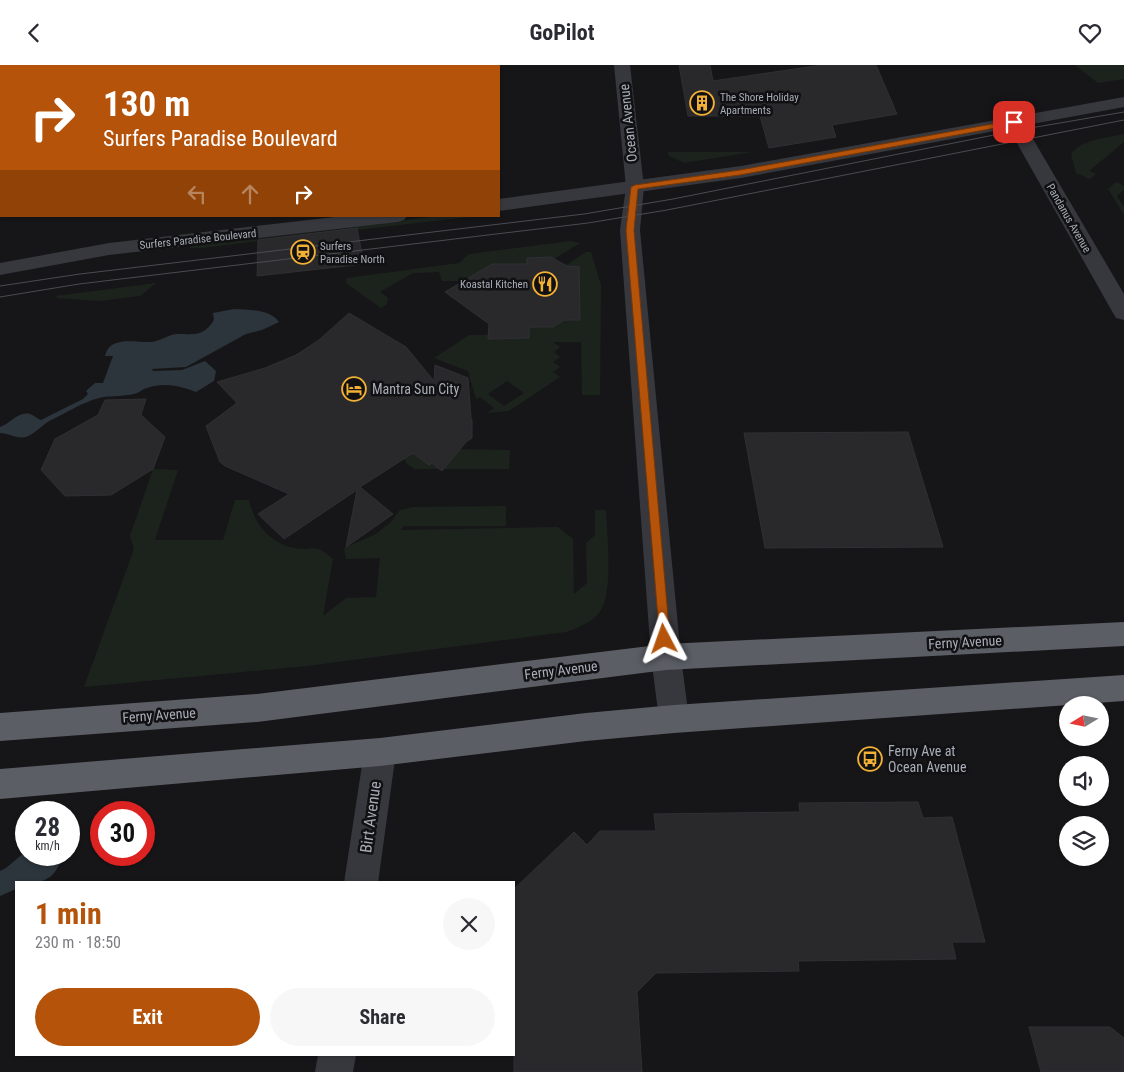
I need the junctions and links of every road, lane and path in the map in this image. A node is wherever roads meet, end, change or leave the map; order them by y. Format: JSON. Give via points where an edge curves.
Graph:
{"nodes":[{"id":1,"x":622,"y":65,"type":"edge"},
{"id":2,"x":1124,"y":102,"type":"edge"},
{"id":3,"x":1014,"y":122,"type":"junction"},
{"id":4,"x":635,"y":187,"type":"junction"},
{"id":5,"x":500,"y":205,"type":"edge"},
{"id":6,"x":388,"y":217,"type":"edge"},
{"id":7,"x":5,"y":267,"type":"edge"},
{"id":8,"x":1124,"y":313,"type":"edge"},
{"id":9,"x":1124,"y":635,"type":"edge"},
{"id":10,"x":666,"y":657,"type":"junction"},
{"id":11,"x":1124,"y":688,"type":"edge"},
{"id":12,"x":674,"y":719,"type":"junction"},
{"id":13,"x":0,"y":727,"type":"edge"},
{"id":14,"x":380,"y":752,"type":"junction"},
{"id":15,"x":0,"y":784,"type":"edge"},
{"id":16,"x":361,"y":881,"type":"edge"},
{"id":17,"x":337,"y":1056,"type":"edge"},
{"id":18,"x":334,"y":1072,"type":"edge"}],
"edges":[{"from":1,"to":4,"type":"street","name":"Ocean Avenue"},
{"from":2,"to":3,"type":"street"},
{"from":3,"to":4,"type":"street","via":[[740,173]]},
{"from":3,"to":8,"type":"street","name":"Pandanus Avenue"},
{"from":4,"to":5,"type":"street"},
{"from":4,"to":10,"type":"street","name":"Ocean Avenue","via":[[630,230]]},
{"from":6,"to":7,"type":"street","name":"Surfers Paradise Boulevard","via":[[109,249]]},
{"from":9,"to":10,"type":"highway","name":"Ferny Avenue"},
{"from":10,"to":12,"type":"street","name":"Ocean Avenue"},
{"from":10,"to":13,"type":"highway","name":"Ferny Avenue","via":[[257,708]]},
{"from":11,"to":12,"type":"highway"},
{"from":12,"to":14,"type":"highway"},
{"from":14,"to":15,"type":"highway"},
{"from":14,"to":16,"type":"street","name":"Birt Avenue"},
{"from":17,"to":18,"type":"street"}]}
